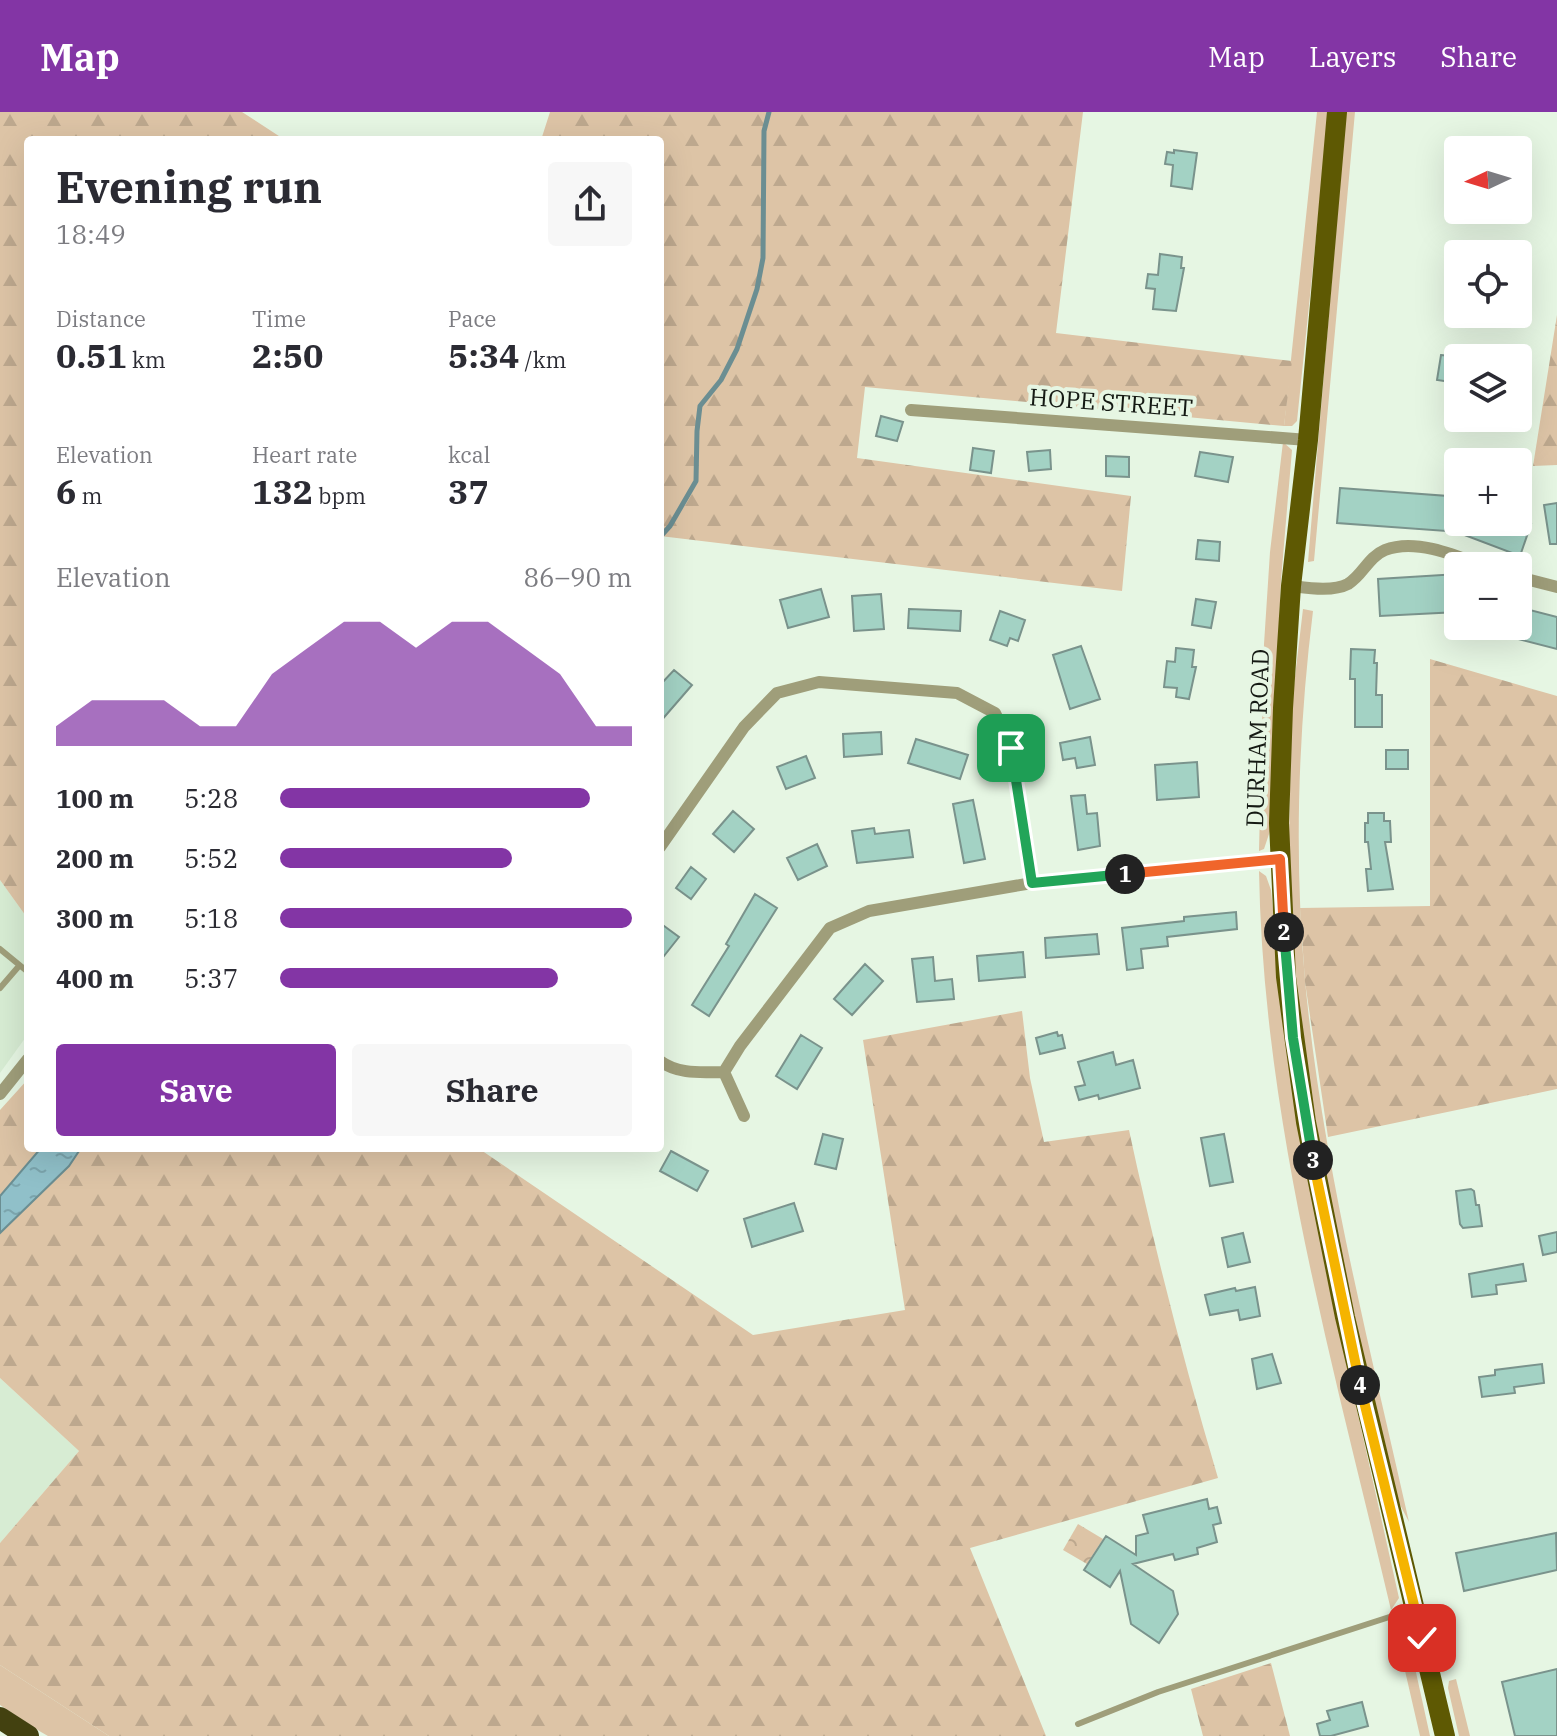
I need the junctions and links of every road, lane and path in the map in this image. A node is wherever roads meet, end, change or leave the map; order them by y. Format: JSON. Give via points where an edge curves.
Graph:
{"nodes":[{"id":1,"x":1337,"y":112,"type":"edge"},
{"id":2,"x":911,"y":410,"type":"dead end"},
{"id":3,"x":1308,"y":440,"type":"junction"},
{"id":4,"x":1444,"y":554,"type":"edge"},
{"id":5,"x":1532,"y":581,"type":"edge"},
{"id":6,"x":1291,"y":586,"type":"junction"},
{"id":7,"x":1557,"y":587,"type":"edge"},
{"id":8,"x":664,"y":841,"type":"edge"},
{"id":9,"x":1280,"y":859,"type":"junction"},
{"id":10,"x":1032,"y":883,"type":"junction"},
{"id":11,"x":0,"y":949,"type":"edge"},
{"id":12,"x":19,"y":966,"type":"junction"},
{"id":13,"x":24,"y":969,"type":"edge"},
{"id":14,"x":0,"y":988,"type":"edge"},
{"id":15,"x":664,"y":1063,"type":"edge"},
{"id":16,"x":24,"y":1064,"type":"edge"},
{"id":17,"x":724,"y":1072,"type":"junction"},
{"id":18,"x":0,"y":1094,"type":"edge"},
{"id":19,"x":744,"y":1116,"type":"dead end"},
{"id":20,"x":1414,"y":1609,"type":"junction"},
{"id":21,"x":0,"y":1718,"type":"edge"},
{"id":22,"x":1078,"y":1724,"type":"dead end"},
{"id":23,"x":28,"y":1736,"type":"edge"},
{"id":24,"x":1445,"y":1736,"type":"edge"}],
"edges":[{"from":1,"to":3,"type":"main road","name":"DURHAM ROAD"},
{"from":2,"to":3,"type":"street","name":"HOPE STREET"},
{"from":3,"to":6,"type":"main road","name":"DURHAM ROAD"},
{"from":4,"to":6,"type":"street","via":[[1402,546],[1377,554],[1348,584]]},
{"from":5,"to":7,"type":"street"},
{"from":6,"to":9,"type":"main road","name":"DURHAM ROAD"},
{"from":8,"to":10,"type":"street","via":[[744,727],[777,693],[819,682],[957,693],[995,713],[1011,748]]},
{"from":9,"to":10,"type":"street"},
{"from":9,"to":20,"type":"main road","name":"DURHAM ROAD","via":[[1286,977],[1306,1122],[1350,1343]]},
{"from":10,"to":17,"type":"street","via":[[869,911],[830,928]]},
{"from":11,"to":12,"type":"lane"},
{"from":12,"to":13,"type":"lane"},
{"from":12,"to":14,"type":"lane"},
{"from":15,"to":17,"type":"street","via":[[679,1070]]},
{"from":16,"to":18,"type":"street"},
{"from":17,"to":19,"type":"street"},
{"from":20,"to":22,"type":"lane","via":[[1163,1690]]},
{"from":20,"to":24,"type":"main road","name":"DURHAM ROAD"},
{"from":21,"to":23,"type":"highway"}]}
